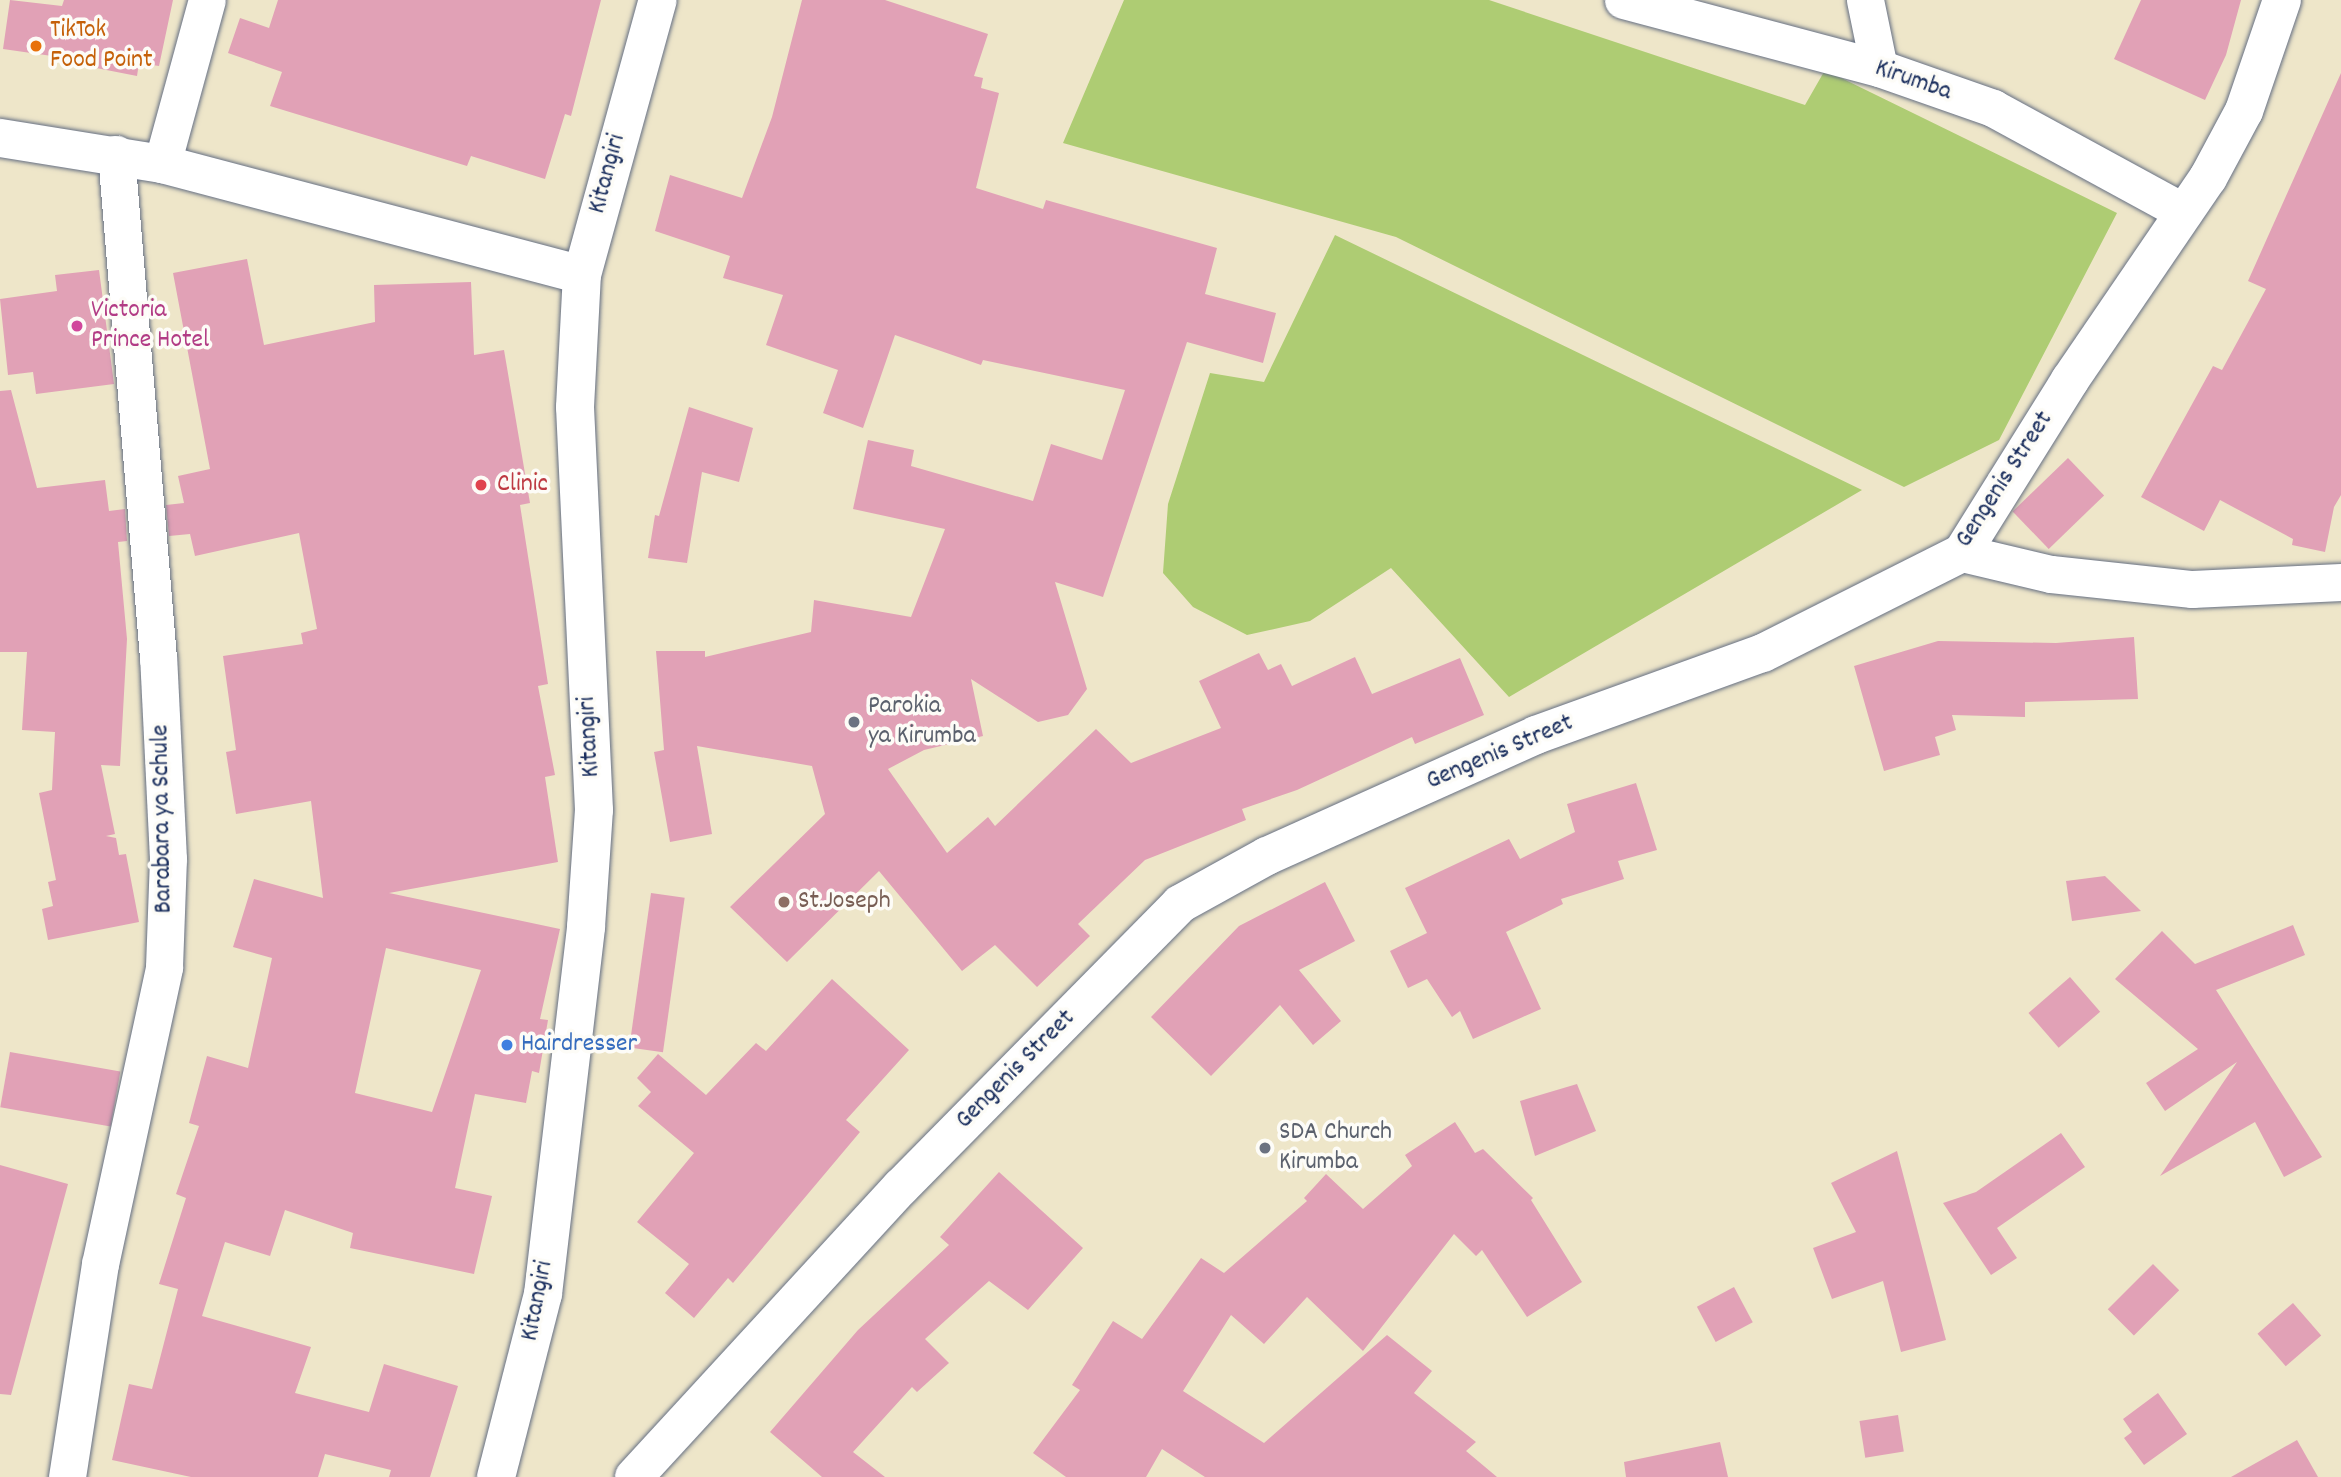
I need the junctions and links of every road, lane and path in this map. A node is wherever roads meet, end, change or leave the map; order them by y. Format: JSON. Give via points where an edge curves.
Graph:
{"nodes":[{"id":1,"x":207,"y":0,"type":"edge"},
{"id":2,"x":658,"y":0,"type":"edge"},
{"id":3,"x":1623,"y":0,"type":"edge"},
{"id":4,"x":1865,"y":0,"type":"edge"},
{"id":5,"x":2282,"y":0,"type":"edge"},
{"id":6,"x":1879,"y":68,"type":"junction"},
{"id":7,"x":0,"y":138,"type":"edge"},
{"id":8,"x":116,"y":154,"type":"junction"},
{"id":9,"x":162,"y":164,"type":"junction"},
{"id":10,"x":2184,"y":212,"type":"junction"},
{"id":11,"x":582,"y":275,"type":"junction"},
{"id":12,"x":1962,"y":553,"type":"junction"},
{"id":13,"x":2341,"y":582,"type":"edge"},
{"id":14,"x":66,"y":1477,"type":"edge"},
{"id":15,"x":496,"y":1477,"type":"edge"},
{"id":16,"x":634,"y":1477,"type":"edge"}],
"edges":[{"from":1,"to":9,"type":"street"},
{"from":2,"to":11,"type":"street","name":"Kitangiri"},
{"from":3,"to":6,"type":"street","name":"Kirumba"},
{"from":4,"to":6,"type":"street"},
{"from":5,"to":10,"type":"street","name":"Gengenis Street","via":[[2244,111]]},
{"from":6,"to":10,"type":"street","name":"Kirumba","via":[[1993,108]]},
{"from":7,"to":8,"type":"street"},
{"from":8,"to":9,"type":"street"},
{"from":8,"to":14,"type":"street","name":"Barabara ya Schule","via":[[158,658],[168,859],[165,953],[100,1264]]},
{"from":9,"to":11,"type":"street"},
{"from":10,"to":12,"type":"street","name":"Gengenis Street","via":[[2070,380]]},
{"from":11,"to":15,"type":"street","name":"Kitangiri","via":[[575,407],[594,810],[586,927],[543,1294]]},
{"from":12,"to":13,"type":"street","via":[[2051,574],[2192,589]]},
{"from":12,"to":16,"type":"street","name":"Gengenis Street","via":[[1763,653],[1536,735],[1267,856],[1180,904],[911,1177]]}]}
